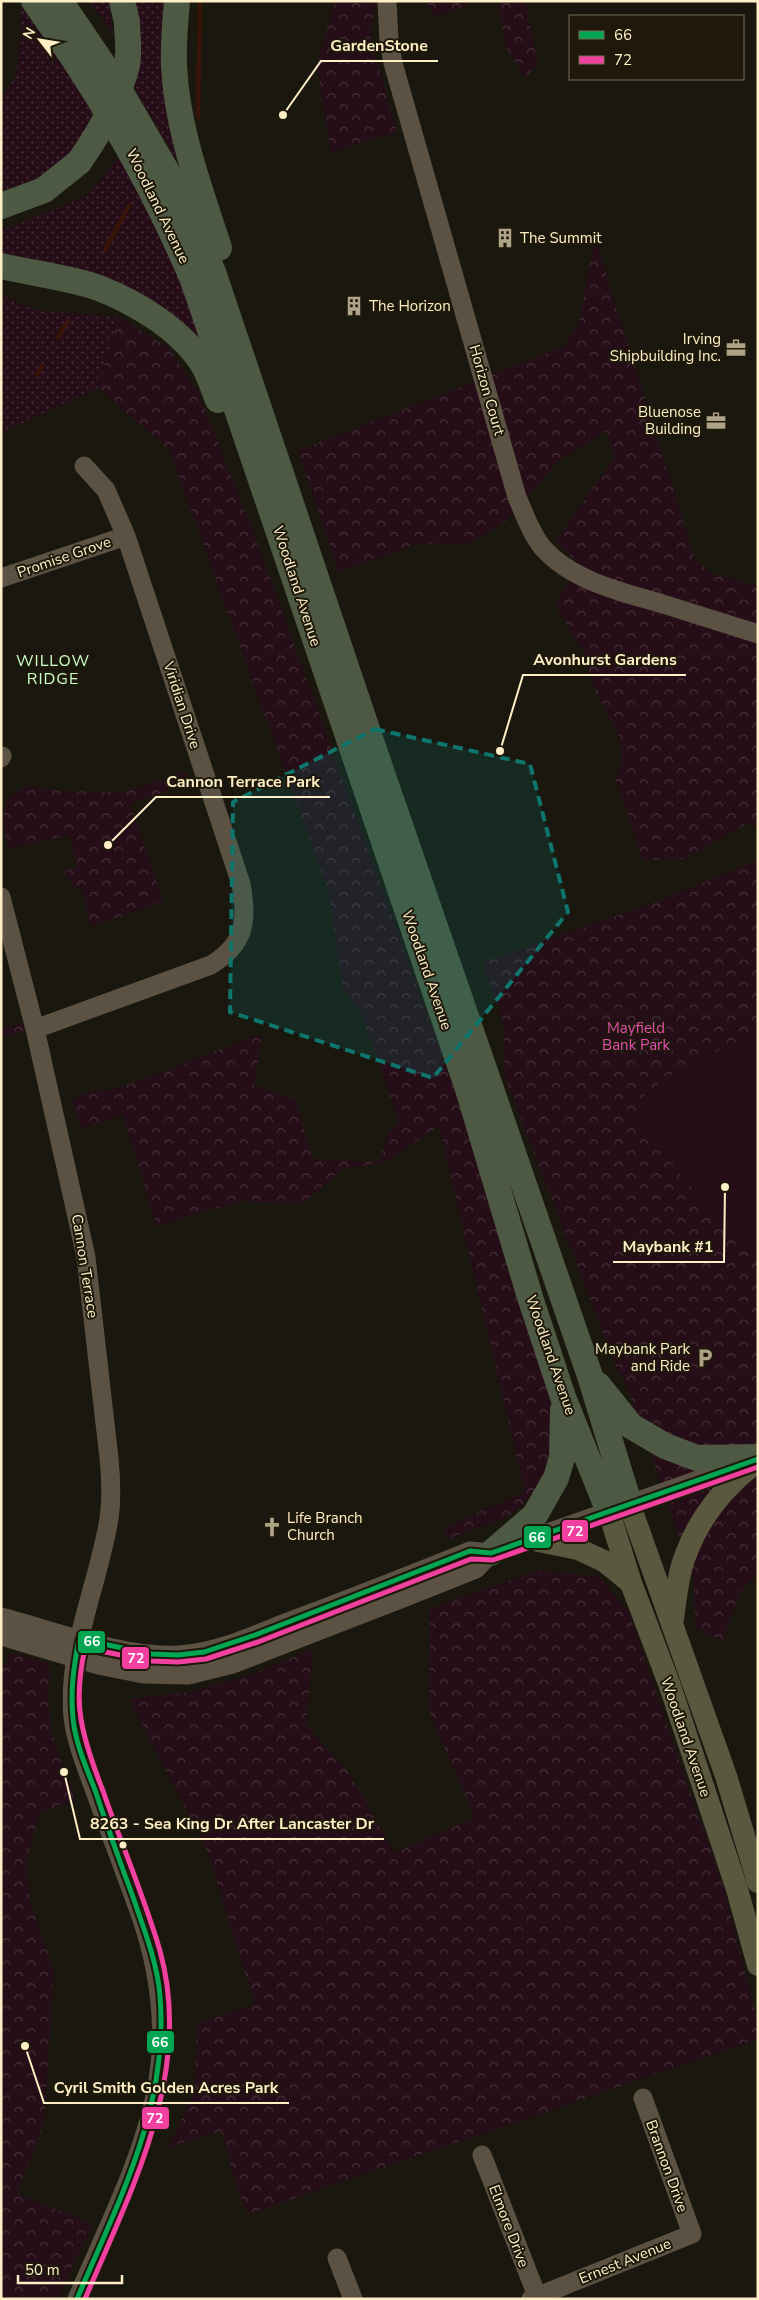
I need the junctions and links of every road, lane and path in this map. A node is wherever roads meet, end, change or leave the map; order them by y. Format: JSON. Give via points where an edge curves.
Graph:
{"nodes":[{"id":1,"x":34,"y":1,"type":"edge"},
{"id":2,"x":60,"y":1,"type":"edge"},
{"id":3,"x":177,"y":1,"type":"edge"},
{"id":4,"x":387,"y":1,"type":"edge"},
{"id":5,"x":125,"y":12,"type":"edge"},
{"id":6,"x":1,"y":206,"type":"edge"},
{"id":7,"x":1,"y":266,"type":"edge"},
{"id":8,"x":261,"y":415,"type":"junction"},
{"id":9,"x":84,"y":466,"type":"dead end"},
{"id":10,"x":126,"y":536,"type":"junction"},
{"id":11,"x":1,"y":578,"type":"edge"},
{"id":12,"x":758,"y":634,"type":"edge"},
{"id":13,"x":354,"y":756,"type":"junction"},
{"id":14,"x":1,"y":897,"type":"edge"},
{"id":15,"x":35,"y":1029,"type":"junction"},
{"id":16,"x":590,"y":1376,"type":"junction"},
{"id":17,"x":563,"y":1397,"type":"junction"},
{"id":18,"x":758,"y":1459,"type":"edge"},
{"id":19,"x":619,"y":1507,"type":"junction"},
{"id":20,"x":529,"y":1540,"type":"junction"},
{"id":21,"x":491,"y":1553,"type":"junction"},
{"id":22,"x":631,"y":1583,"type":"junction"},
{"id":23,"x":1,"y":1617,"type":"edge"},
{"id":24,"x":672,"y":1626,"type":"junction"},
{"id":25,"x":1,"y":1636,"type":"edge"},
{"id":26,"x":79,"y":1639,"type":"junction"},
{"id":27,"x":75,"y":1659,"type":"junction"},
{"id":28,"x":758,"y":1882,"type":"edge"},
{"id":29,"x":758,"y":1965,"type":"edge"},
{"id":30,"x":643,"y":2098,"type":"dead end"},
{"id":31,"x":482,"y":2155,"type":"dead end"},
{"id":32,"x":692,"y":2234,"type":"joint"},
{"id":33,"x":337,"y":2258,"type":"dead end"},
{"id":34,"x":534,"y":2298,"type":"edge"},
{"id":35,"x":78,"y":2299,"type":"edge"},
{"id":36,"x":352,"y":2299,"type":"edge"}],
"edges":[{"from":1,"to":13,"type":"highway","name":"Woodland Avenue","via":[[98,94],[154,193],[193,280]]},
{"from":2,"to":8,"type":"highway","name":"Woodland Avenue","via":[[112,79],[173,182],[213,272]]},
{"from":3,"to":8,"type":"highway","via":[[174,66],[182,122],[193,169],[248,340]]},
{"from":4,"to":12,"type":"street","name":"Horizon Court","via":[[389,41],[411,128],[517,496],[530,525],[543,547],[580,575],[620,591]]},
{"from":5,"to":6,"type":"highway","bridge":true,"via":[[127,65],[99,134],[78,162],[44,190]]},
{"from":7,"to":13,"type":"highway","via":[[98,288],[133,305],[177,336],[205,368],[231,430],[287,592]]},
{"from":8,"to":16,"type":"highway","name":"Woodland Avenue"},
{"from":9,"to":10,"type":"street","name":"Viridian Drive","via":[[106,490]]},
{"from":10,"to":11,"type":"street","name":"Promise Grove"},
{"from":10,"to":15,"type":"street","name":"Viridian Drive","via":[[241,884],[246,909],[244,923],[235,942],[211,966]]},
{"from":13,"to":17,"type":"highway","name":"Woodland Avenue","via":[[468,1089]]},
{"from":14,"to":15,"type":"street","name":"Cannon Terrace"},
{"from":15,"to":26,"type":"street","name":"Cannon Terrace","via":[[86,1257],[110,1458],[109,1519]]},
{"from":16,"to":18,"type":"highway","via":[[631,1426],[665,1446],[697,1458]]},
{"from":16,"to":19,"type":"highway","name":"Woodland Avenue"},
{"from":17,"to":19,"type":"highway","name":"Woodland Avenue"},
{"from":17,"to":21,"type":"highway","via":[[562,1458],[556,1478],[535,1515]]},
{"from":18,"to":19,"type":"street"},
{"from":18,"to":24,"type":"main road","via":[[721,1495],[705,1516],[686,1554]]},
{"from":19,"to":20,"type":"street"},
{"from":19,"to":22,"type":"main road","name":"Woodland Avenue"},
{"from":19,"to":24,"type":"main road","name":"Woodland Avenue"},
{"from":20,"to":21,"type":"street"},
{"from":20,"to":22,"type":"main road","via":[[578,1549],[604,1562]]},
{"from":21,"to":26,"type":"street","via":[[470,1551],[204,1652],[152,1654]]},
{"from":21,"to":27,"type":"street","via":[[476,1569],[210,1671],[188,1675],[143,1674]]},
{"from":22,"to":29,"type":"main road","name":"Woodland Avenue","via":[[696,1764]]},
{"from":23,"to":26,"type":"street"},
{"from":24,"to":28,"type":"main road","name":"Woodland Avenue","via":[[726,1776]]},
{"from":25,"to":27,"type":"street"},
{"from":26,"to":27,"type":"street","name":"Cannon Terrace"},
{"from":27,"to":35,"type":"street","name":"Cannon Terrace","via":[[72,1675],[74,1719],[83,1758],[153,1954],[160,1994],[161,2040],[158,2080],[148,2122]]},
{"from":30,"to":32,"type":"street","name":"Brannon Drive"},
{"from":31,"to":34,"type":"street","name":"Elmore Drive"},
{"from":32,"to":34,"type":"street","name":"Ernest Avenue"},
{"from":33,"to":36,"type":"street"}]}
